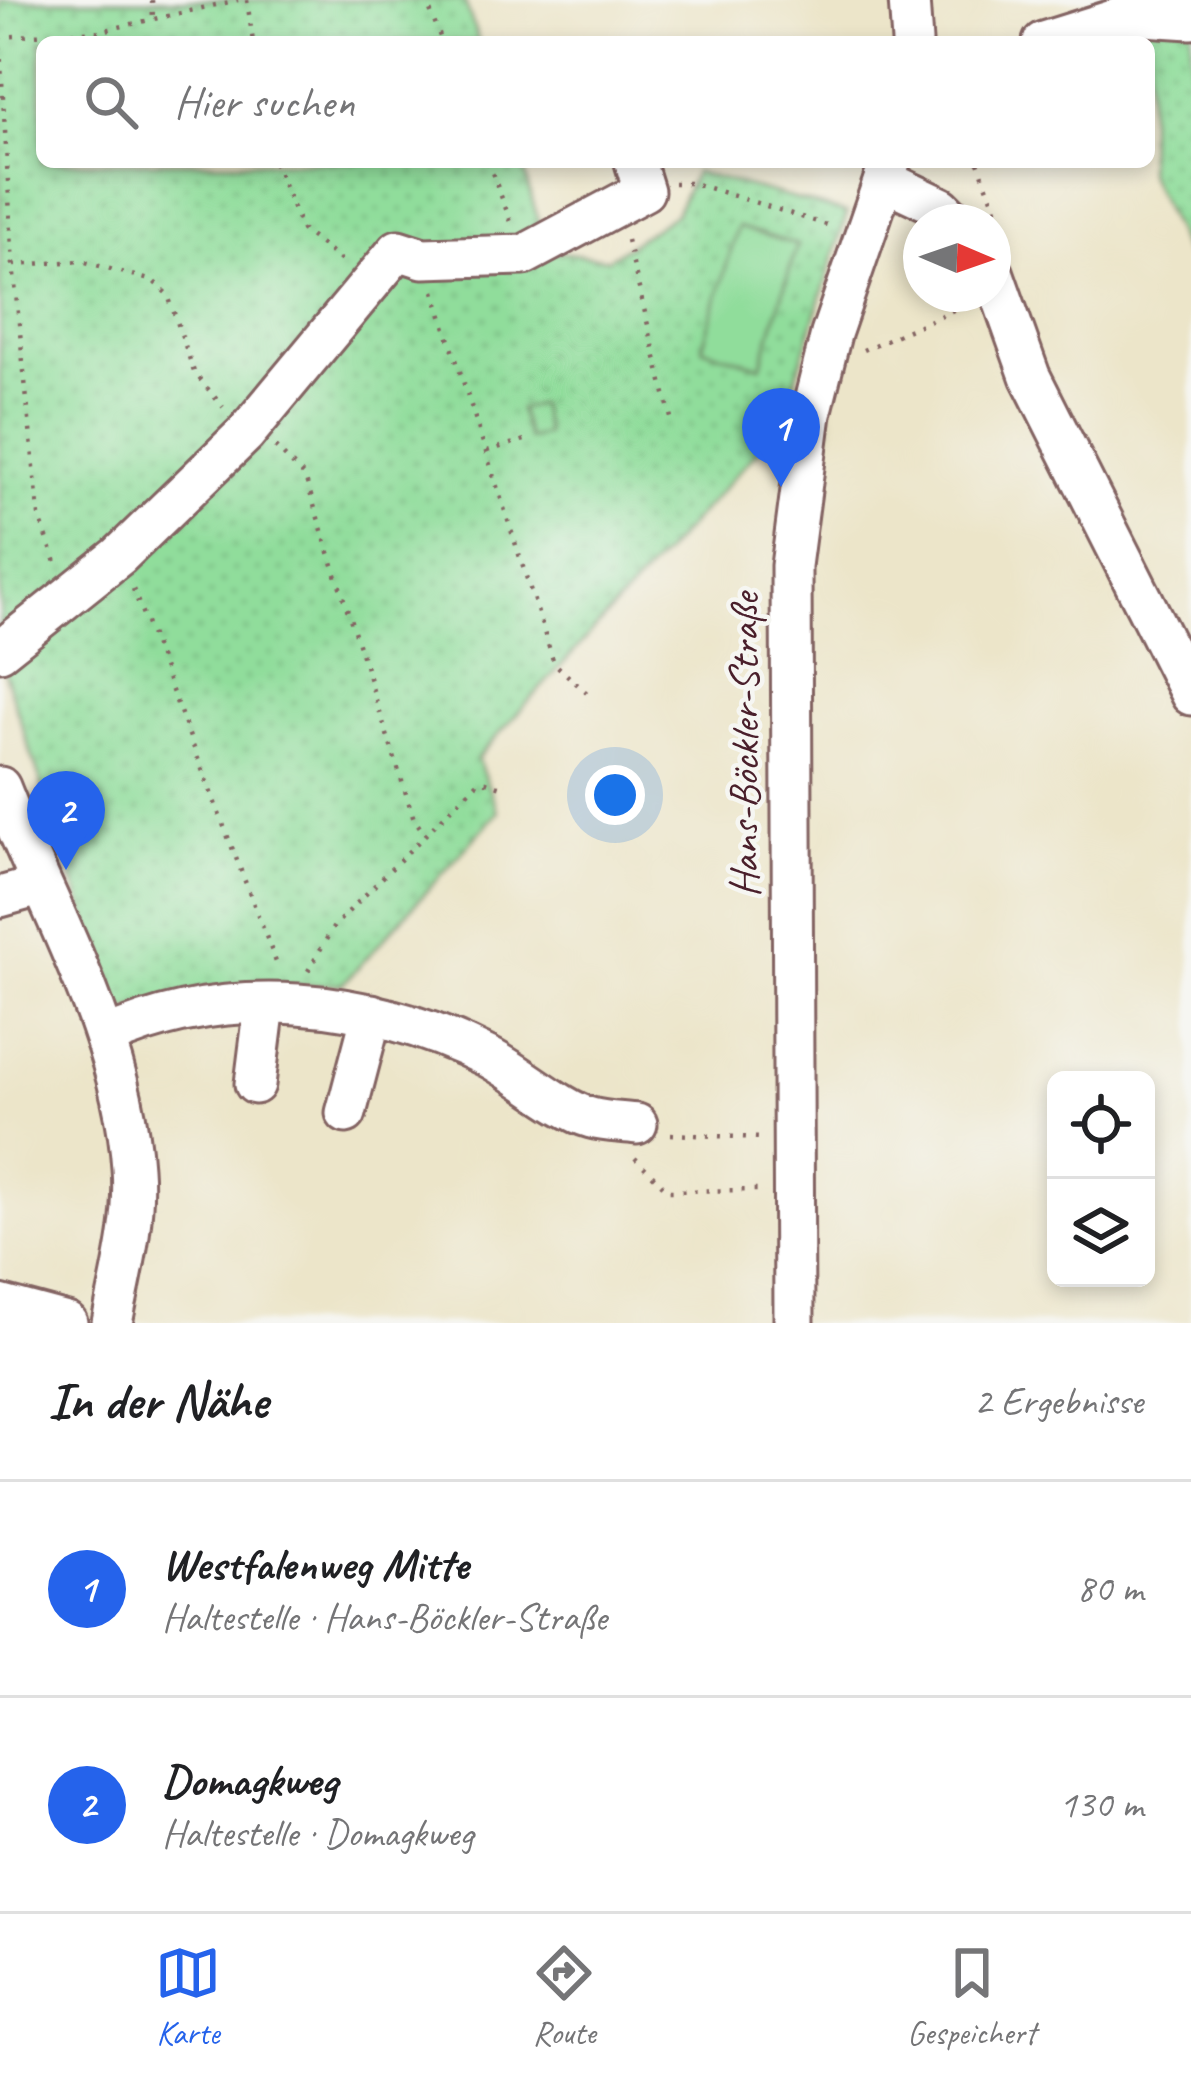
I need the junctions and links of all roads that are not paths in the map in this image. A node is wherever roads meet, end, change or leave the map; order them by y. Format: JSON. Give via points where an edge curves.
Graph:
{"nodes":[{"id":1,"x":909,"y":0,"type":"edge"},
{"id":2,"x":1191,"y":20,"type":"edge"},
{"id":3,"x":912,"y":36,"type":"edge"},
{"id":4,"x":1062,"y":36,"type":"edge"},
{"id":5,"x":887,"y":171,"type":"edge"},
{"id":6,"x":630,"y":187,"type":"edge"},
{"id":7,"x":936,"y":204,"type":"edge"},
{"id":8,"x":1011,"y":299,"type":"edge"},
{"id":9,"x":0,"y":651,"type":"edge"},
{"id":10,"x":1191,"y":695,"type":"edge"},
{"id":11,"x":0,"y":787,"type":"edge"},
{"id":12,"x":39,"y":886,"type":"junction"},
{"id":13,"x":0,"y":897,"type":"edge"},
{"id":14,"x":282,"y":1003,"type":"junction"},
{"id":15,"x":372,"y":1014,"type":"junction"},
{"id":16,"x":105,"y":1038,"type":"junction"},
{"id":17,"x":255,"y":1084,"type":"dead end"},
{"id":18,"x":346,"y":1113,"type":"dead end"},
{"id":19,"x":622,"y":1122,"type":"road end"},
{"id":20,"x":0,"y":1305,"type":"edge"},
{"id":21,"x":67,"y":1323,"type":"edge"},
{"id":22,"x":112,"y":1323,"type":"edge"},
{"id":23,"x":794,"y":1323,"type":"edge"}],
"edges":[{"from":1,"to":3,"type":"street"},
{"from":2,"to":4,"type":"street","via":[[1130,15]]},
{"from":5,"to":7,"type":"street"},
{"from":5,"to":23,"type":"street","name":"Hans-Böckler-Straße","via":[[822,368],[798,488],[790,593]]},
{"from":6,"to":9,"type":"street","via":[[524,255],[411,254],[371,281],[249,429],[119,556]]},
{"from":8,"to":10,"type":"street","via":[[1030,376]]},
{"from":11,"to":12,"type":"street"},
{"from":12,"to":13,"type":"street"},
{"from":12,"to":16,"type":"street"},
{"from":14,"to":15,"type":"street"},
{"from":14,"to":16,"type":"street","via":[[179,1011]]},
{"from":14,"to":17,"type":"street"},
{"from":15,"to":18,"type":"street"},
{"from":15,"to":19,"type":"street","via":[[447,1037],[587,1118]]},
{"from":16,"to":22,"type":"street","via":[[133,1169],[130,1238]]},
{"from":20,"to":21,"type":"street"}]}
